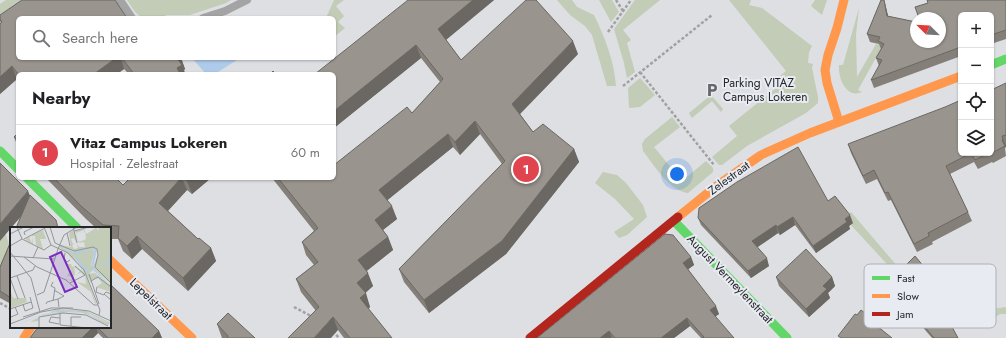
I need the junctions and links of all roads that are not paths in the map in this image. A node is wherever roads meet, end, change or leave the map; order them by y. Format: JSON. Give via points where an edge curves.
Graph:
{"nodes":[{"id":1,"x":120,"y":0,"type":"edge"},
{"id":2,"x":247,"y":0,"type":"edge"},
{"id":3,"x":844,"y":0,"type":"edge"},
{"id":4,"x":131,"y":16,"type":"edge"},
{"id":5,"x":209,"y":16,"type":"edge"},
{"id":6,"x":1006,"y":59,"type":"edge"},
{"id":7,"x":994,"y":64,"type":"edge"},
{"id":8,"x":958,"y":77,"type":"edge"},
{"id":9,"x":839,"y":122,"type":"junction"},
{"id":10,"x":0,"y":151,"type":"edge"},
{"id":11,"x":16,"y":167,"type":"edge"},
{"id":12,"x":29,"y":180,"type":"edge"},
{"id":13,"x":674,"y":221,"type":"junction"},
{"id":14,"x":76,"y":227,"type":"edge"},
{"id":15,"x":111,"y":261,"type":"edge"},
{"id":16,"x":30,"y":328,"type":"edge"},
{"id":17,"x":24,"y":338,"type":"edge"},
{"id":18,"x":192,"y":338,"type":"edge"},
{"id":19,"x":530,"y":338,"type":"edge"},
{"id":20,"x":787,"y":338,"type":"edge"}],
"edges":[{"from":1,"to":4,"type":"lane"},
{"from":2,"to":5,"type":"lane"},
{"from":3,"to":9,"type":"street","via":[[825,70]]},
{"from":6,"to":7,"type":"street"},
{"from":8,"to":9,"type":"street","name":"Zelestraat"},
{"from":9,"to":13,"type":"street","name":"Zelestraat","via":[[761,156]]},
{"from":10,"to":11,"type":"street"},
{"from":12,"to":14,"type":"street"},
{"from":13,"to":19,"type":"street","name":"Zelestraat"},
{"from":13,"to":20,"type":"street","name":"August Vermeylenstraat"},
{"from":15,"to":18,"type":"street","name":"Lepelstraat"},
{"from":16,"to":17,"type":"street"}]}
